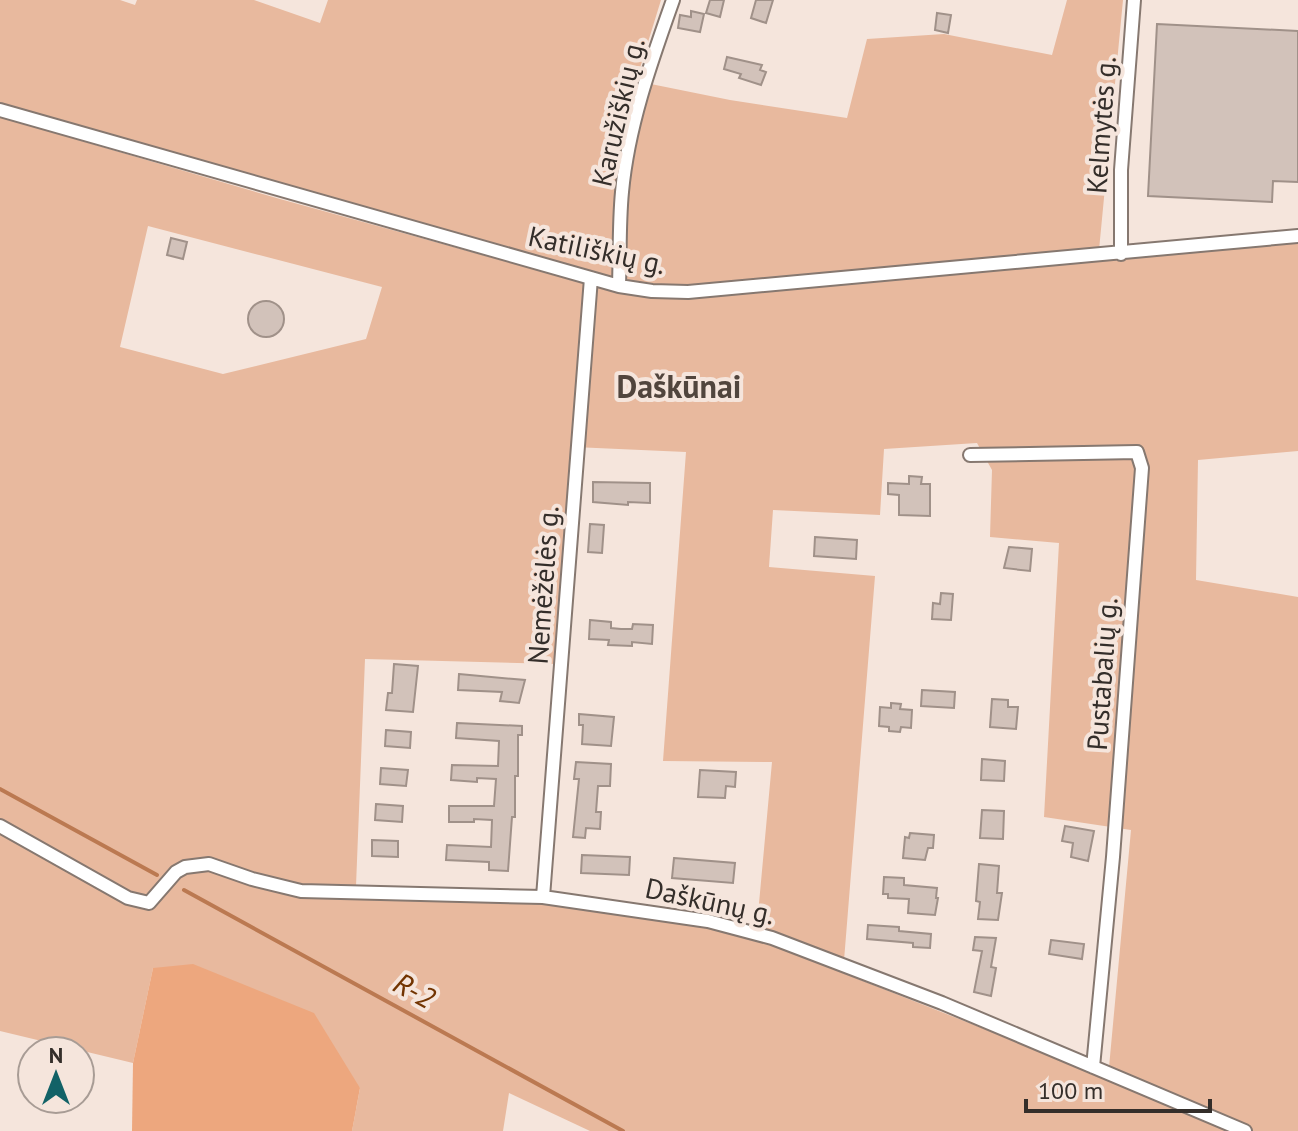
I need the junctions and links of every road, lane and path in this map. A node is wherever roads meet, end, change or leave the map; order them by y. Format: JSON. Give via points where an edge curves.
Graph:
{"nodes":[{"id":1,"x":673,"y":0,"type":"edge"},
{"id":2,"x":1134,"y":0,"type":"edge"},
{"id":3,"x":0,"y":110,"type":"edge"},
{"id":4,"x":1298,"y":236,"type":"edge"},
{"id":5,"x":1121,"y":254,"type":"junction"},
{"id":6,"x":591,"y":278,"type":"junction"},
{"id":7,"x":619,"y":286,"type":"junction"},
{"id":8,"x":970,"y":455,"type":"dead end"},
{"id":9,"x":0,"y":826,"type":"edge"},
{"id":10,"x":543,"y":897,"type":"junction"},
{"id":11,"x":1093,"y":1067,"type":"junction"},
{"id":12,"x":1245,"y":1131,"type":"edge"}],
"edges":[{"from":1,"to":7,"type":"street","name":"Karužiškių g.","via":[[643,87],[626,161]]},
{"from":2,"to":5,"type":"street","name":"Kelmytės g.","via":[[1121,155]]},
{"from":3,"to":6,"type":"street","name":"Katiliškių g."},
{"from":4,"to":5,"type":"street","name":"Katiliškių g."},
{"from":5,"to":7,"type":"street","name":"Katiliškių g.","via":[[688,292]]},
{"from":6,"to":7,"type":"street","name":"Katiliškių g."},
{"from":6,"to":10,"type":"street","name":"Nemėžėlės g."},
{"from":8,"to":11,"type":"street","name":"Pustabalių g.","via":[[1137,452],[1142,468]]},
{"from":9,"to":10,"type":"street","name":"Daškūnų g.","via":[[128,898],[149,903],[176,872],[195,864],[301,891]]},
{"from":10,"to":11,"type":"street","name":"Daškūnų g.","via":[[708,921],[772,938]]},
{"from":11,"to":12,"type":"street","name":"Daškūnų g."}]}
